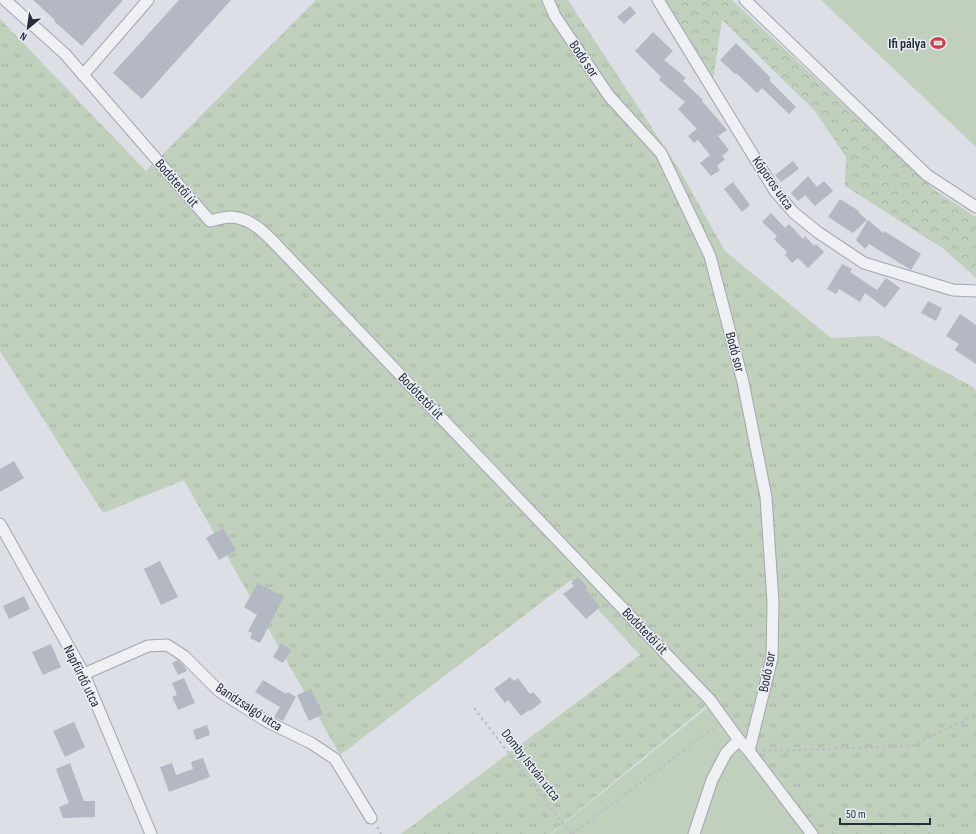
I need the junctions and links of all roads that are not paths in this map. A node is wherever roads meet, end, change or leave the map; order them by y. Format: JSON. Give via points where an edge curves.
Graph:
{"nodes":[{"id":1,"x":5,"y":0,"type":"edge"},
{"id":2,"x":148,"y":0,"type":"edge"},
{"id":3,"x":548,"y":0,"type":"edge"},
{"id":4,"x":658,"y":0,"type":"edge"},
{"id":5,"x":745,"y":0,"type":"edge"},
{"id":6,"x":83,"y":75,"type":"junction"},
{"id":7,"x":976,"y":206,"type":"edge"},
{"id":8,"x":976,"y":291,"type":"edge"},
{"id":9,"x":0,"y":524,"type":"edge"},
{"id":10,"x":84,"y":674,"type":"junction"},
{"id":11,"x":739,"y":740,"type":"junction"},
{"id":12,"x":749,"y":751,"type":"junction"},
{"id":13,"x":371,"y":818,"type":"dead end"},
{"id":14,"x":151,"y":834,"type":"edge"},
{"id":15,"x":694,"y":834,"type":"edge"},
{"id":16,"x":812,"y":834,"type":"edge"}],
"edges":[{"from":1,"to":6,"type":"street","name":"Bodótetői út","via":[[65,54]]},
{"from":2,"to":6,"type":"street"},
{"from":3,"to":12,"type":"street","name":"Bodó sor","via":[[555,16],[609,96],[660,153],[710,256],[743,382],[766,497],[774,602],[772,658]]},
{"from":4,"to":8,"type":"street","name":"Kőporos utca","via":[[775,191],[794,213],[864,263],[953,290]]},
{"from":5,"to":7,"type":"street","via":[[927,175]]},
{"from":6,"to":11,"type":"street","name":"Bodótetői út","via":[[210,221],[230,217],[244,219],[258,227],[288,256],[710,700]]},
{"from":9,"to":10,"type":"street","name":"Napfürdő utca"},
{"from":10,"to":13,"type":"street","name":"Bandzsalgó utca","via":[[148,646],[167,645],[184,656],[219,691],[335,759]]},
{"from":10,"to":14,"type":"street","name":"Napfürdő utca"},
{"from":11,"to":12,"type":"street","name":"Bodótetői út"},
{"from":11,"to":15,"type":"street","via":[[726,753],[712,780]]},
{"from":12,"to":16,"type":"street","name":"Bodótetői út"}]}
